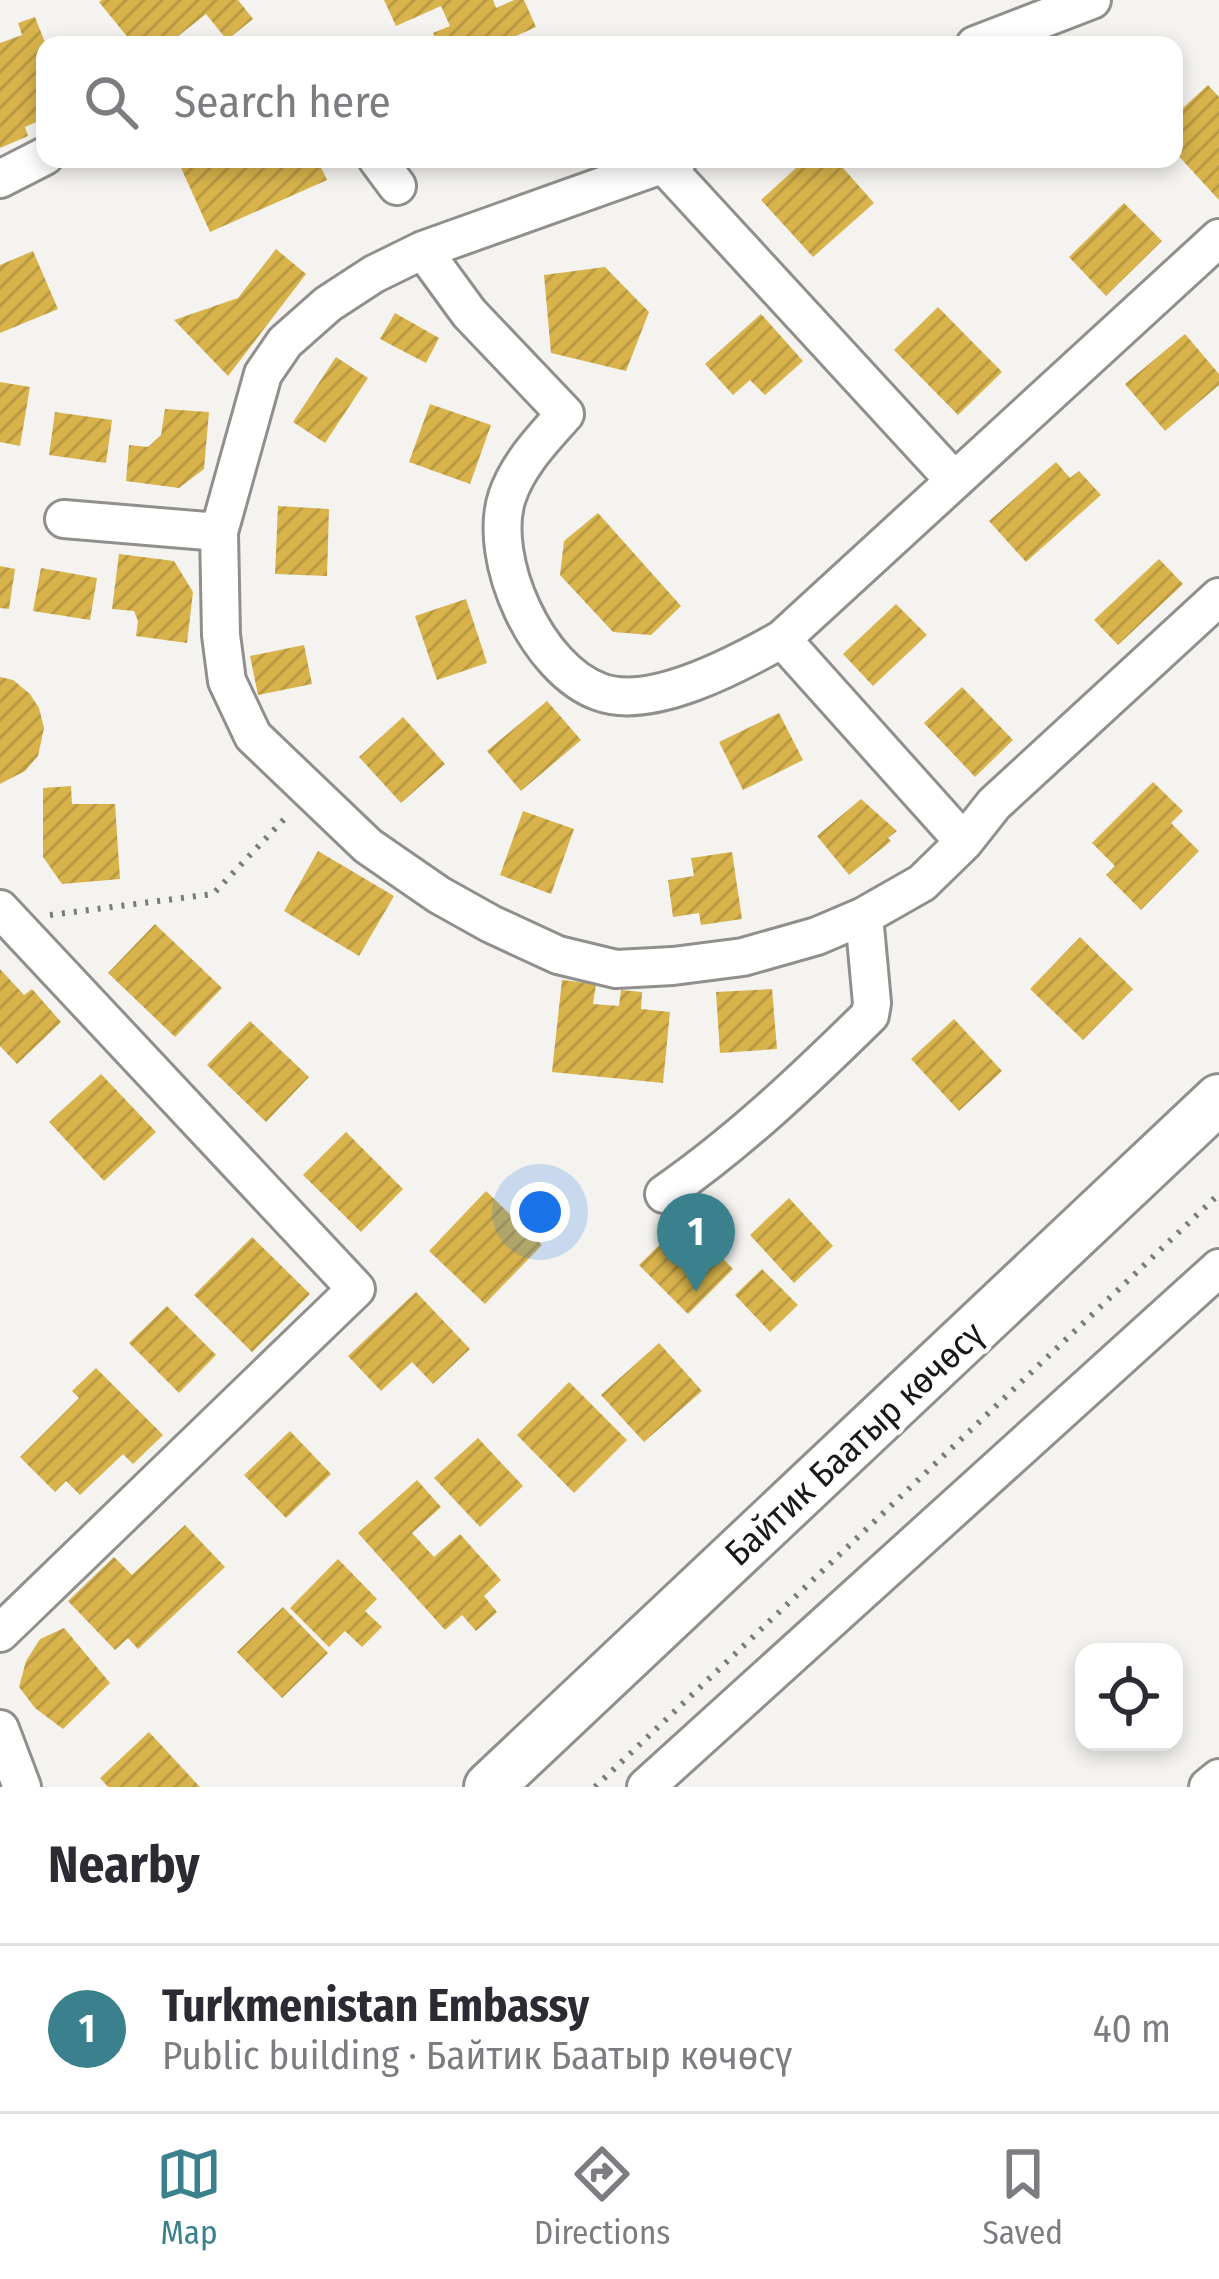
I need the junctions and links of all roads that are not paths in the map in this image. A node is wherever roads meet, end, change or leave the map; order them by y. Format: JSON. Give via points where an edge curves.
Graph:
{"nodes":[{"id":1,"x":1091,"y":0,"type":"edge"},
{"id":2,"x":998,"y":36,"type":"edge"},
{"id":3,"x":36,"y":161,"type":"edge"},
{"id":4,"x":654,"y":168,"type":"edge"},
{"id":5,"x":676,"y":168,"type":"edge"},
{"id":6,"x":0,"y":179,"type":"edge"},
{"id":7,"x":1219,"y":238,"type":"edge"},
{"id":8,"x":423,"y":250,"type":"junction"},
{"id":9,"x":954,"y":480,"type":"junction"},
{"id":10,"x":64,"y":519,"type":"dead end"},
{"id":11,"x":219,"y":532,"type":"junction"},
{"id":12,"x":1219,"y":597,"type":"edge"},
{"id":13,"x":782,"y":639,"type":"junction"},
{"id":14,"x":964,"y":842,"type":"junction"},
{"id":15,"x":864,"y":916,"type":"junction"},
{"id":16,"x":4,"y":918,"type":"edge"},
{"id":17,"x":1219,"y":1099,"type":"edge"},
{"id":18,"x":664,"y":1194,"type":"dead end"},
{"id":19,"x":1219,"y":1268,"type":"edge"},
{"id":20,"x":0,"y":1633,"type":"edge"},
{"id":21,"x":0,"y":1729,"type":"edge"},
{"id":22,"x":1219,"y":1778,"type":"edge"},
{"id":23,"x":22,"y":1787,"type":"edge"},
{"id":24,"x":489,"y":1787,"type":"edge"},
{"id":25,"x":646,"y":1787,"type":"edge"},
{"id":26,"x":1208,"y":1787,"type":"edge"}],
"edges":[{"from":1,"to":2,"type":"street"},
{"from":3,"to":6,"type":"street"},
{"from":4,"to":8,"type":"street"},
{"from":5,"to":9,"type":"street"},
{"from":7,"to":9,"type":"street"},
{"from":8,"to":11,"type":"street","via":[[328,304],[274,358],[254,401]]},
{"from":8,"to":13,"type":"street","via":[[565,414],[528,456],[507,497],[500,538],[511,584],[549,654],[601,693],[635,696],[726,671]]},
{"from":9,"to":13,"type":"street"},
{"from":10,"to":11,"type":"street"},
{"from":11,"to":15,"type":"street","via":[[227,682],[253,736],[368,846],[439,895],[558,955],[616,969],[743,957]]},
{"from":12,"to":14,"type":"street","via":[[994,804]]},
{"from":13,"to":14,"type":"street"},
{"from":14,"to":15,"type":"street","via":[[922,883]]},
{"from":15,"to":18,"type":"street","via":[[870,1015],[752,1126]]},
{"from":16,"to":20,"type":"street","via":[[356,1289]]},
{"from":17,"to":24,"type":"main road","name":"Байтик Баатыр көчөсү"},
{"from":19,"to":25,"type":"street"},
{"from":21,"to":23,"type":"street"},
{"from":22,"to":26,"type":"street"}]}
